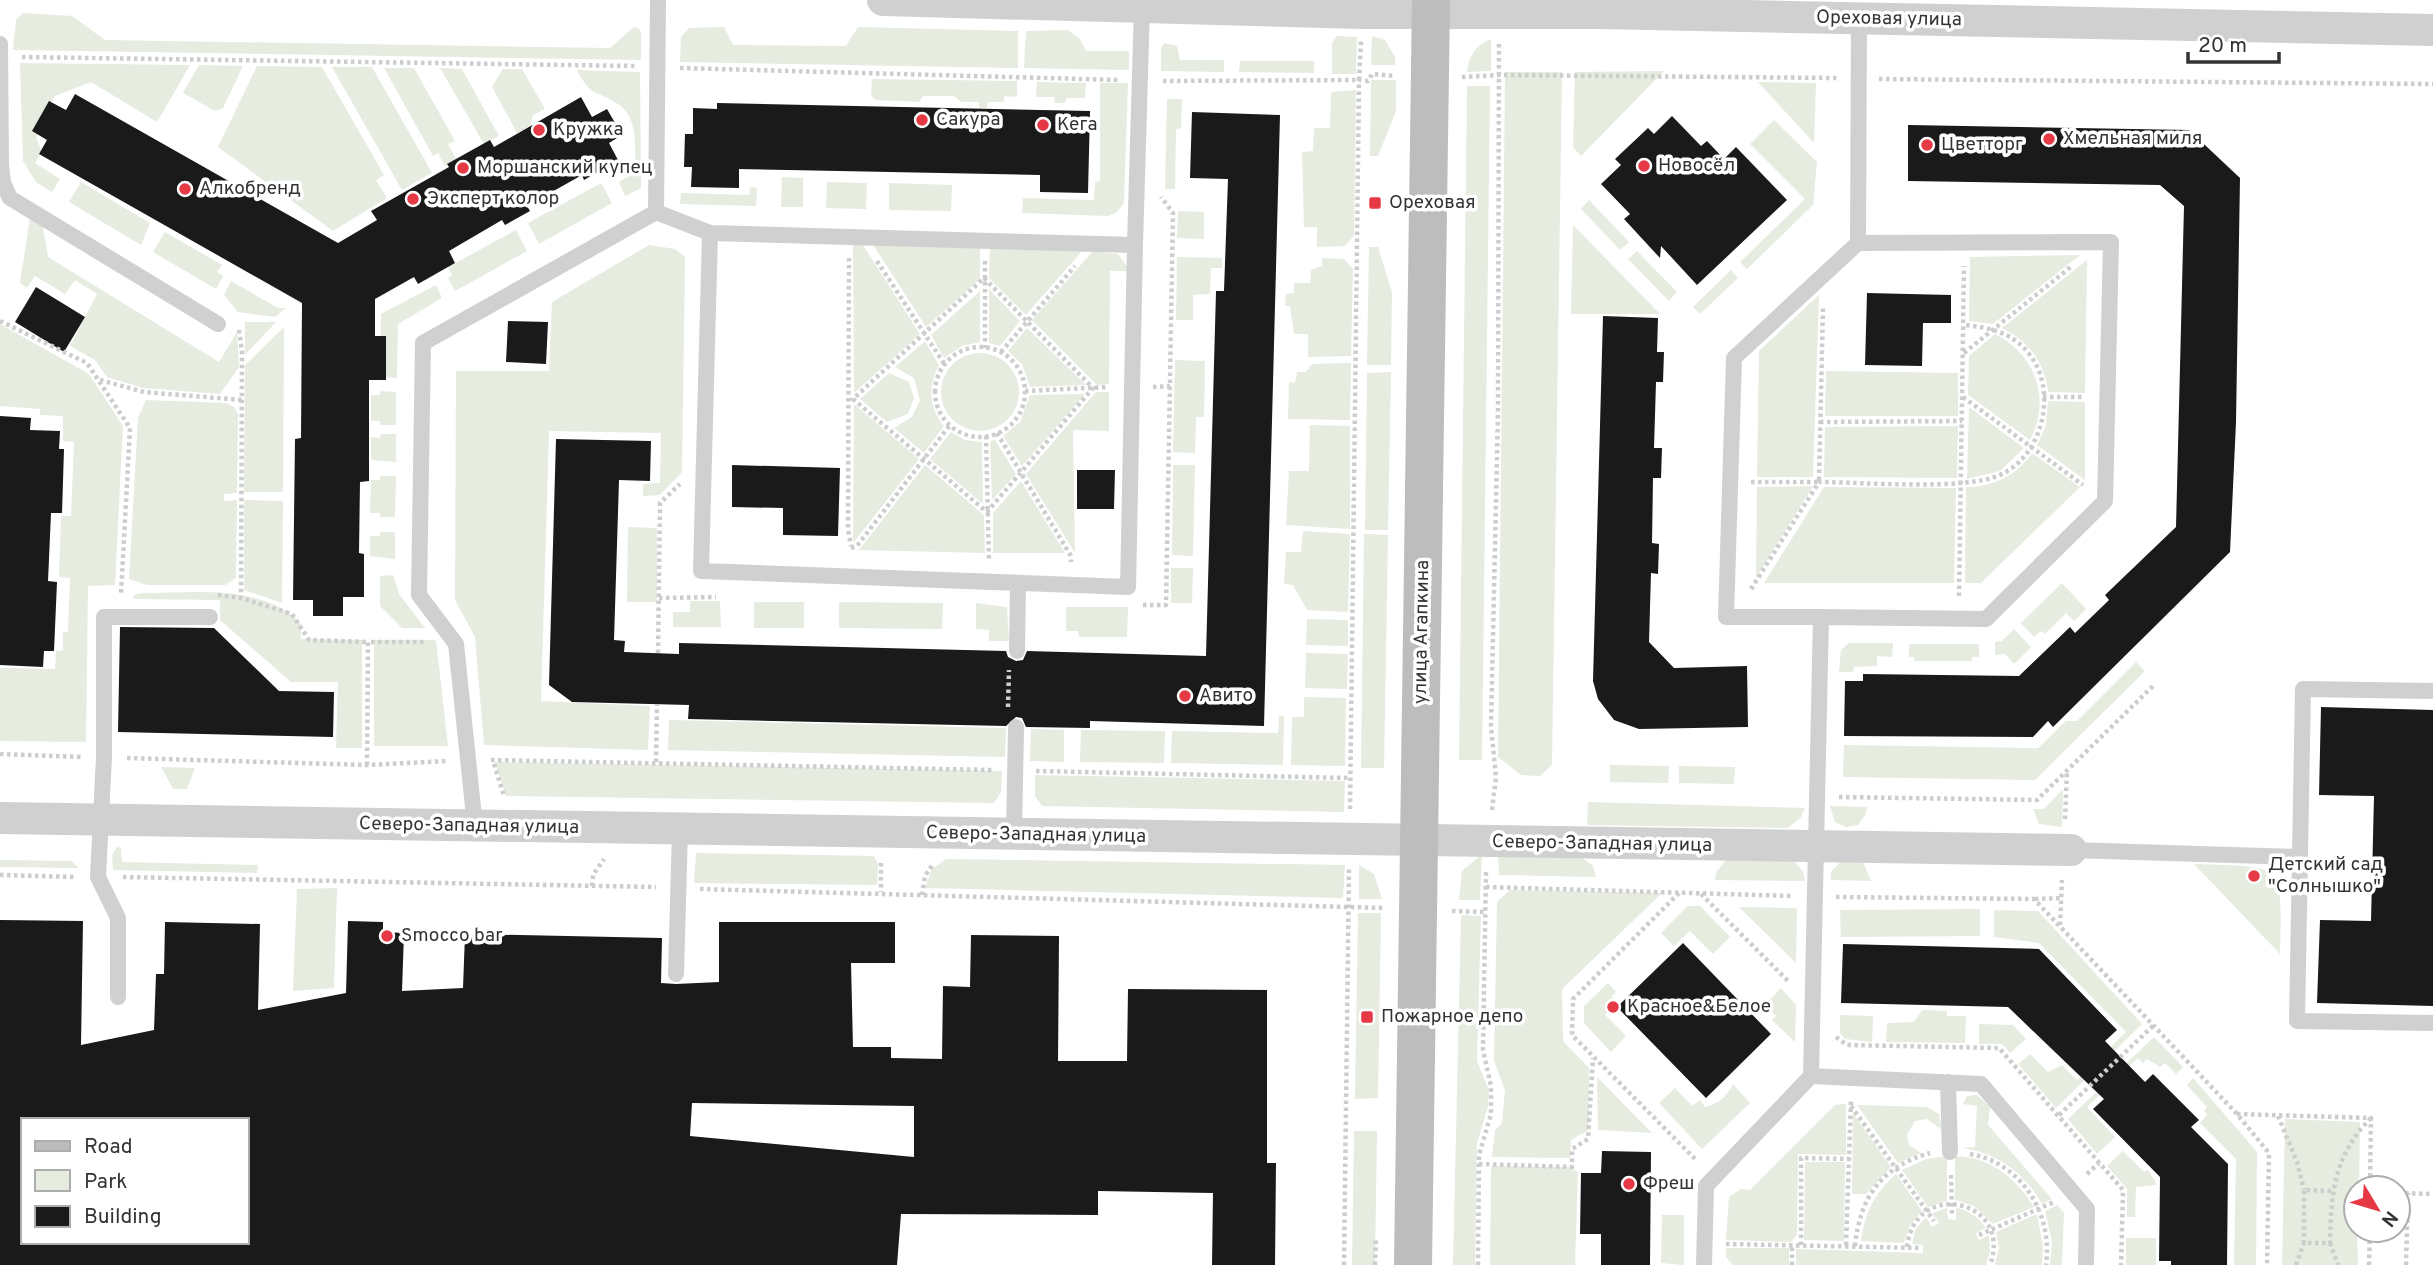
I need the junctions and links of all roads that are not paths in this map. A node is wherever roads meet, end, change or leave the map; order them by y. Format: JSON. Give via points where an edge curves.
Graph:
{"nodes":[{"id":1,"x":658,"y":0,"type":"edge"},
{"id":2,"x":883,"y":0,"type":"edge"},
{"id":3,"x":990,"y":1,"type":"edge"},
{"id":4,"x":1142,"y":6,"type":"junction"},
{"id":5,"x":1431,"y":7,"type":"edge"},
{"id":6,"x":1549,"y":7,"type":"edge"},
{"id":7,"x":1922,"y":10,"type":"edge"},
{"id":8,"x":1858,"y":18,"type":"junction"},
{"id":9,"x":2433,"y":30,"type":"edge"},
{"id":10,"x":0,"y":44,"type":"edge"},
{"id":11,"x":656,"y":212,"type":"junction"},
{"id":12,"x":710,"y":233,"type":"junction"},
{"id":13,"x":1858,"y":243,"type":"junction"},
{"id":14,"x":1135,"y":245,"type":"junction"},
{"id":15,"x":226,"y":323,"type":"road end"},
{"id":16,"x":1018,"y":583,"type":"junction"},
{"id":17,"x":210,"y":617,"type":"dead end"},
{"id":18,"x":1821,"y":617,"type":"junction"},
{"id":19,"x":1013,"y":657,"type":"road end"},
{"id":20,"x":2433,"y":691,"type":"edge"},
{"id":21,"x":1011,"y":722,"type":"road end"},
{"id":22,"x":0,"y":818,"type":"edge"},
{"id":23,"x":102,"y":819,"type":"junction"},
{"id":24,"x":475,"y":826,"type":"junction"},
{"id":25,"x":680,"y":829,"type":"junction"},
{"id":26,"x":1014,"y":835,"type":"junction"},
{"id":27,"x":1419,"y":841,"type":"junction"},
{"id":28,"x":1814,"y":847,"type":"junction"},
{"id":29,"x":2071,"y":850,"type":"joint"},
{"id":30,"x":2300,"y":857,"type":"junction"},
{"id":31,"x":676,"y":974,"type":"dead end"},
{"id":32,"x":118,"y":997,"type":"dead end"},
{"id":33,"x":2433,"y":1023,"type":"edge"},
{"id":34,"x":1811,"y":1076,"type":"junction"},
{"id":35,"x":1948,"y":1082,"type":"junction"},
{"id":36,"x":1950,"y":1152,"type":"road end"},
{"id":37,"x":1413,"y":1265,"type":"edge"},
{"id":38,"x":1704,"y":1265,"type":"edge"},
{"id":39,"x":2086,"y":1265,"type":"edge"}],
"edges":[{"from":1,"to":11,"type":"lane"},
{"from":2,"to":3,"type":"street","name":"Ореховая улица"},
{"from":3,"to":4,"type":"street","name":"Ореховая улица"},
{"from":4,"to":5,"type":"street","name":"Ореховая улица"},
{"from":4,"to":14,"type":"lane"},
{"from":5,"to":6,"type":"street","name":"Ореховая улица","via":[[1499,13]]},
{"from":5,"to":27,"type":"main road","name":"улица Агапкина"},
{"from":6,"to":8,"type":"street","name":"Ореховая улица"},
{"from":7,"to":8,"type":"street","name":"Ореховая улица"},
{"from":7,"to":9,"type":"street","name":"Ореховая улица"},
{"from":8,"to":13,"type":"lane"},
{"from":10,"to":15,"type":"lane","via":[[1,165],[10,198]]},
{"from":11,"to":12,"type":"lane"},
{"from":11,"to":24,"type":"lane","via":[[423,343],[419,594],[456,644]]},
{"from":12,"to":14,"type":"lane"},
{"from":12,"to":16,"type":"lane","via":[[701,571]]},
{"from":13,"to":18,"type":"lane","via":[[1734,358],[1726,617]]},
{"from":13,"to":18,"type":"lane","via":[[2111,242],[2105,501],[1986,619]]},
{"from":14,"to":16,"type":"lane","via":[[1128,587]]},
{"from":16,"to":19,"type":"lane"},
{"from":17,"to":23,"type":"lane","via":[[104,617]]},
{"from":18,"to":28,"type":"lane"},
{"from":20,"to":30,"type":"lane","via":[[2303,688]]},
{"from":21,"to":26,"type":"lane"},
{"from":22,"to":23,"type":"street","name":"Северо-Западная улица"},
{"from":23,"to":24,"type":"street","name":"Северо-Западная улица"},
{"from":23,"to":32,"type":"lane","via":[[98,877],[118,918]]},
{"from":24,"to":25,"type":"street","name":"Северо-Западная улица"},
{"from":25,"to":26,"type":"street","name":"Северо-Западная улица"},
{"from":25,"to":31,"type":"lane"},
{"from":26,"to":27,"type":"street","name":"Северо-Западная улица"},
{"from":27,"to":28,"type":"street","name":"Северо-Западная улица"},
{"from":27,"to":37,"type":"main road","name":"улица Агапкина","via":[[1393,909]]},
{"from":28,"to":29,"type":"street","name":"Северо-Западная улица"},
{"from":28,"to":34,"type":"lane"},
{"from":29,"to":30,"type":"lane"},
{"from":30,"to":33,"type":"lane","via":[[2297,1021]]},
{"from":34,"to":35,"type":"lane"},
{"from":34,"to":38,"type":"lane","via":[[1706,1186]]},
{"from":35,"to":36,"type":"lane"},
{"from":35,"to":39,"type":"lane","via":[[1980,1084],[2087,1209]]}]}
